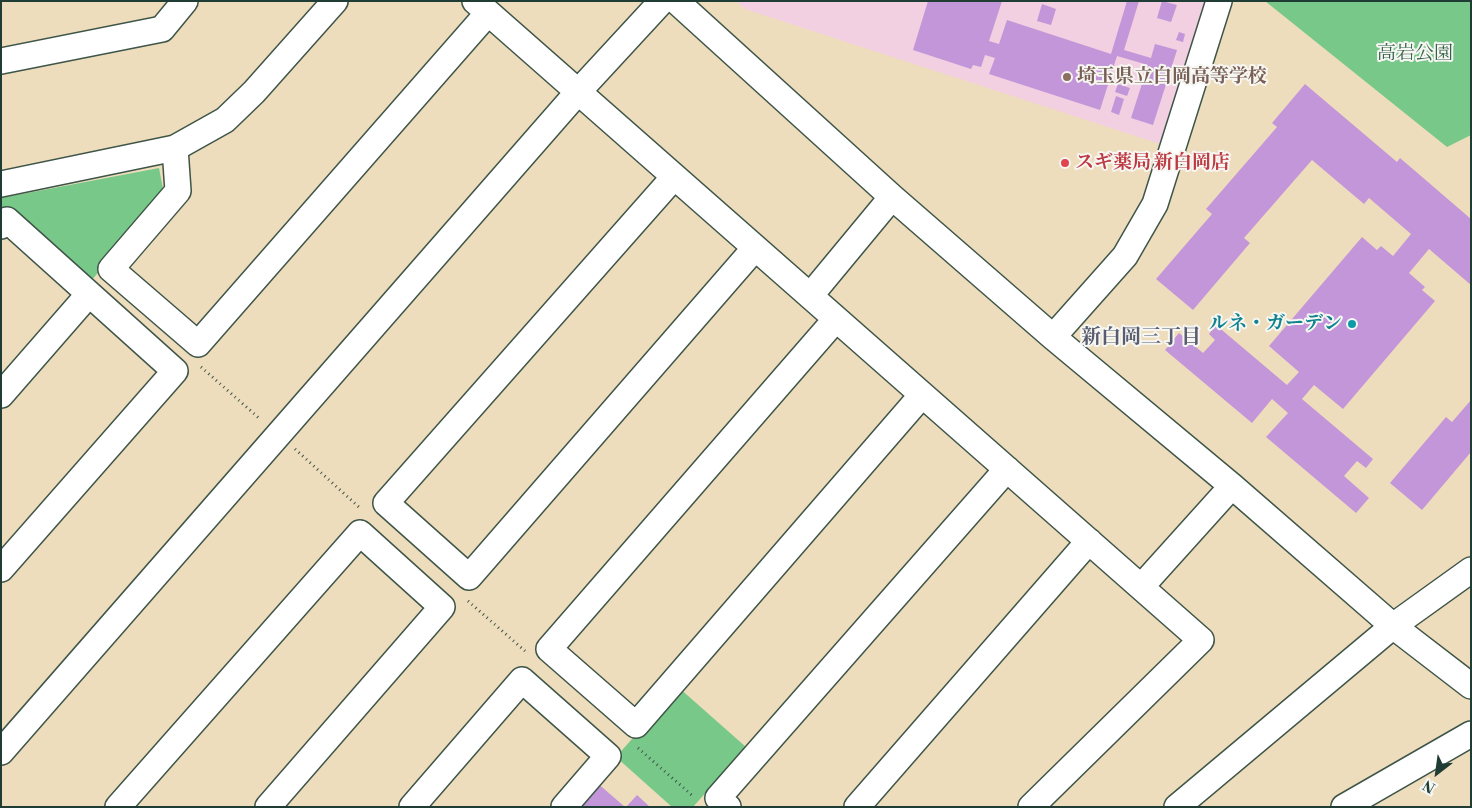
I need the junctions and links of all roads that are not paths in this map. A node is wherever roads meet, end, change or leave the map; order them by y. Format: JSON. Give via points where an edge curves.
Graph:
{"nodes":[{"id":1,"x":185,"y":1,"type":"edge"},
{"id":2,"x":335,"y":1,"type":"edge"},
{"id":3,"x":662,"y":1,"type":"edge"},
{"id":4,"x":676,"y":1,"type":"edge"},
{"id":5,"x":1219,"y":1,"type":"edge"},
{"id":6,"x":481,"y":7,"type":"edge"},
{"id":7,"x":1,"y":60,"type":"edge"},
{"id":8,"x":578,"y":92,"type":"junction"},
{"id":9,"x":175,"y":148,"type":"junction"},
{"id":10,"x":674,"y":177,"type":"junction"},
{"id":11,"x":1,"y":184,"type":"edge"},
{"id":12,"x":892,"y":197,"type":"junction"},
{"id":13,"x":1,"y":226,"type":"edge"},
{"id":14,"x":755,"y":248,"type":"junction"},
{"id":15,"x":89,"y":294,"type":"junction"},
{"id":16,"x":810,"y":296,"type":"junction"},
{"id":17,"x":836,"y":319,"type":"junction"},
{"id":18,"x":1053,"y":336,"type":"junction"},
{"id":19,"x":1,"y":395,"type":"edge"},
{"id":20,"x":922,"y":395,"type":"junction"},
{"id":21,"x":1006,"y":469,"type":"junction"},
{"id":22,"x":1232,"y":486,"type":"junction"},
{"id":23,"x":1089,"y":541,"type":"junction"},
{"id":24,"x":1,"y":569,"type":"edge"},
{"id":25,"x":1471,"y":570,"type":"edge"},
{"id":26,"x":1141,"y":587,"type":"junction"},
{"id":27,"x":1393,"y":626,"type":"junction"},
{"id":28,"x":1471,"y":686,"type":"edge"},
{"id":29,"x":1471,"y":734,"type":"edge"},
{"id":30,"x":1,"y":752,"type":"edge"},
{"id":31,"x":118,"y":807,"type":"edge"},
{"id":32,"x":268,"y":807,"type":"edge"},
{"id":33,"x":412,"y":807,"type":"edge"},
{"id":34,"x":564,"y":807,"type":"edge"},
{"id":35,"x":728,"y":807,"type":"edge"},
{"id":36,"x":857,"y":807,"type":"edge"},
{"id":37,"x":1031,"y":807,"type":"edge"},
{"id":38,"x":1177,"y":807,"type":"edge"},
{"id":39,"x":1344,"y":807,"type":"edge"}],
"edges":[{"from":1,"to":7,"type":"street","via":[[162,30]]},
{"from":2,"to":9,"type":"street","via":[[225,120]]},
{"from":3,"to":8,"type":"street"},
{"from":4,"to":12,"type":"street"},
{"from":5,"to":18,"type":"street","via":[[1155,204],[1125,256]]},
{"from":6,"to":8,"type":"street"},
{"from":6,"to":9,"type":"street","via":[[198,344],[111,268],[178,191]]},
{"from":8,"to":10,"type":"street"},
{"from":8,"to":30,"type":"street"},
{"from":9,"to":11,"type":"street"},
{"from":10,"to":14,"type":"street"},
{"from":10,"to":14,"type":"street","via":[[386,503],[469,577]]},
{"from":12,"to":16,"type":"street"},
{"from":12,"to":18,"type":"street"},
{"from":13,"to":15,"type":"street","via":[[7,220]]},
{"from":14,"to":16,"type":"street"},
{"from":15,"to":19,"type":"street"},
{"from":15,"to":24,"type":"street","via":[[175,371]]},
{"from":16,"to":17,"type":"street"},
{"from":17,"to":20,"type":"street"},
{"from":17,"to":20,"type":"street","via":[[549,649],[636,725]]},
{"from":18,"to":22,"type":"street"},
{"from":20,"to":21,"type":"street"},
{"from":21,"to":23,"type":"street"},
{"from":21,"to":35,"type":"street","via":[[718,798]]},
{"from":22,"to":26,"type":"street"},
{"from":22,"to":27,"type":"street"},
{"from":23,"to":26,"type":"street"},
{"from":23,"to":36,"type":"street"},
{"from":25,"to":27,"type":"street"},
{"from":26,"to":37,"type":"street","via":[[1201,640]]},
{"from":27,"to":28,"type":"street"},
{"from":27,"to":38,"type":"street"},
{"from":29,"to":39,"type":"street"},
{"from":31,"to":32,"type":"street","via":[[360,533],[442,607]]},
{"from":33,"to":34,"type":"street","via":[[522,680],[608,756]]}]}
